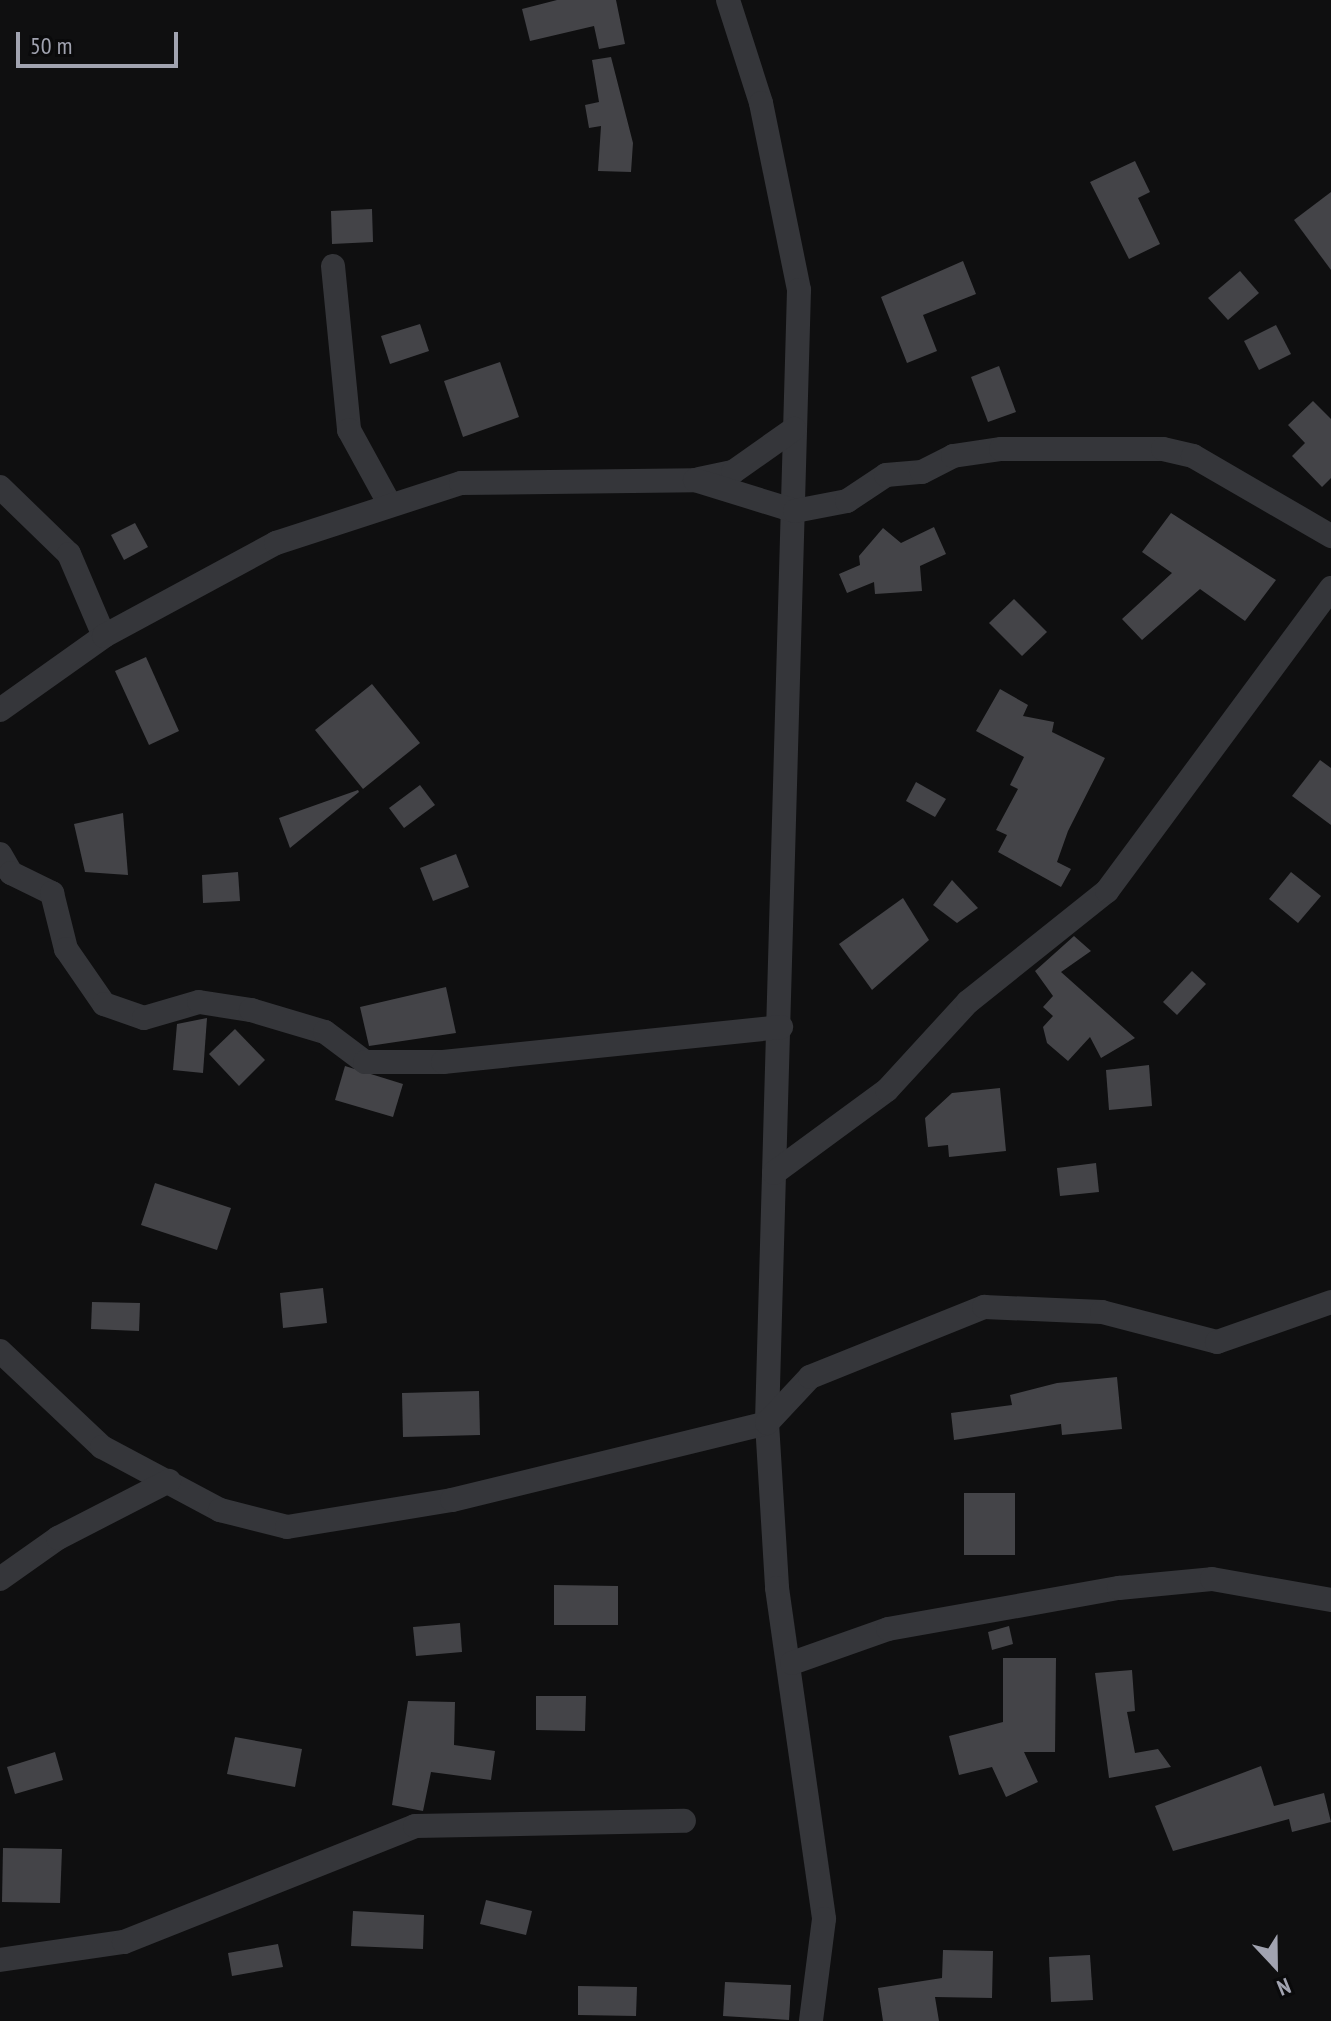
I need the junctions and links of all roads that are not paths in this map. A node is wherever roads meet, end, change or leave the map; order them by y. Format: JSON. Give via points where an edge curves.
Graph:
{"nodes":[{"id":1,"x":728,"y":0,"type":"edge"},
{"id":2,"x":333,"y":266,"type":"dead end"},
{"id":3,"x":794,"y":429,"type":"junction"},
{"id":4,"x":695,"y":480,"type":"junction"},
{"id":5,"x":0,"y":487,"type":"edge"},
{"id":6,"x":389,"y":503,"type":"junction"},
{"id":7,"x":795,"y":511,"type":"junction"},
{"id":8,"x":1331,"y":536,"type":"edge"},
{"id":9,"x":1331,"y":588,"type":"edge"},
{"id":10,"x":104,"y":636,"type":"junction"},
{"id":11,"x":0,"y":710,"type":"edge"},
{"id":12,"x":0,"y":854,"type":"edge"},
{"id":13,"x":781,"y":1027,"type":"junction"},
{"id":14,"x":774,"y":1173,"type":"junction"},
{"id":15,"x":1331,"y":1302,"type":"edge"},
{"id":16,"x":0,"y":1351,"type":"edge"},
{"id":17,"x":767,"y":1423,"type":"junction"},
{"id":18,"x":169,"y":1481,"type":"junction"},
{"id":19,"x":0,"y":1579,"type":"edge"},
{"id":20,"x":1331,"y":1600,"type":"edge"},
{"id":21,"x":792,"y":1663,"type":"junction"},
{"id":22,"x":684,"y":1821,"type":"dead end"},
{"id":23,"x":0,"y":1960,"type":"edge"},
{"id":24,"x":811,"y":2021,"type":"edge"}],
"edges":[{"from":1,"to":3,"type":"street","via":[[761,103],[799,290]]},
{"from":2,"to":6,"type":"street","via":[[349,430]]},
{"from":3,"to":4,"type":"street","via":[[733,472]]},
{"from":3,"to":7,"type":"street"},
{"from":4,"to":6,"type":"street","via":[[461,483]]},
{"from":4,"to":7,"type":"street"},
{"from":5,"to":10,"type":"street","via":[[69,554]]},
{"from":6,"to":10,"type":"street","via":[[276,543]]},
{"from":7,"to":8,"type":"street","via":[[847,501],[886,475],[922,472],[953,456],[1001,449],[1163,449],[1193,456]]},
{"from":7,"to":13,"type":"street"},
{"from":9,"to":14,"type":"street","via":[[1107,891],[968,1002],[887,1090]]},
{"from":10,"to":11,"type":"street"},
{"from":12,"to":13,"type":"street","via":[[11,873],[52,893],[66,949],[104,1004],[144,1018],[199,1002],[251,1010],[325,1032],[365,1062],[443,1062]]},
{"from":13,"to":14,"type":"street"},
{"from":14,"to":17,"type":"street"},
{"from":15,"to":17,"type":"street","via":[[1217,1342],[1102,1312],[984,1307],[810,1377]]},
{"from":16,"to":18,"type":"street","via":[[102,1447]]},
{"from":17,"to":18,"type":"street","via":[[452,1500],[287,1527],[220,1510]]},
{"from":17,"to":21,"type":"street","via":[[777,1588]]},
{"from":18,"to":19,"type":"street","via":[[58,1538]]},
{"from":20,"to":21,"type":"street","via":[[1212,1579],[1119,1588],[888,1629]]},
{"from":21,"to":24,"type":"street","via":[[824,1919]]},
{"from":22,"to":23,"type":"street","via":[[415,1826],[366,1839],[224,1908],[124,1942]]}]}
